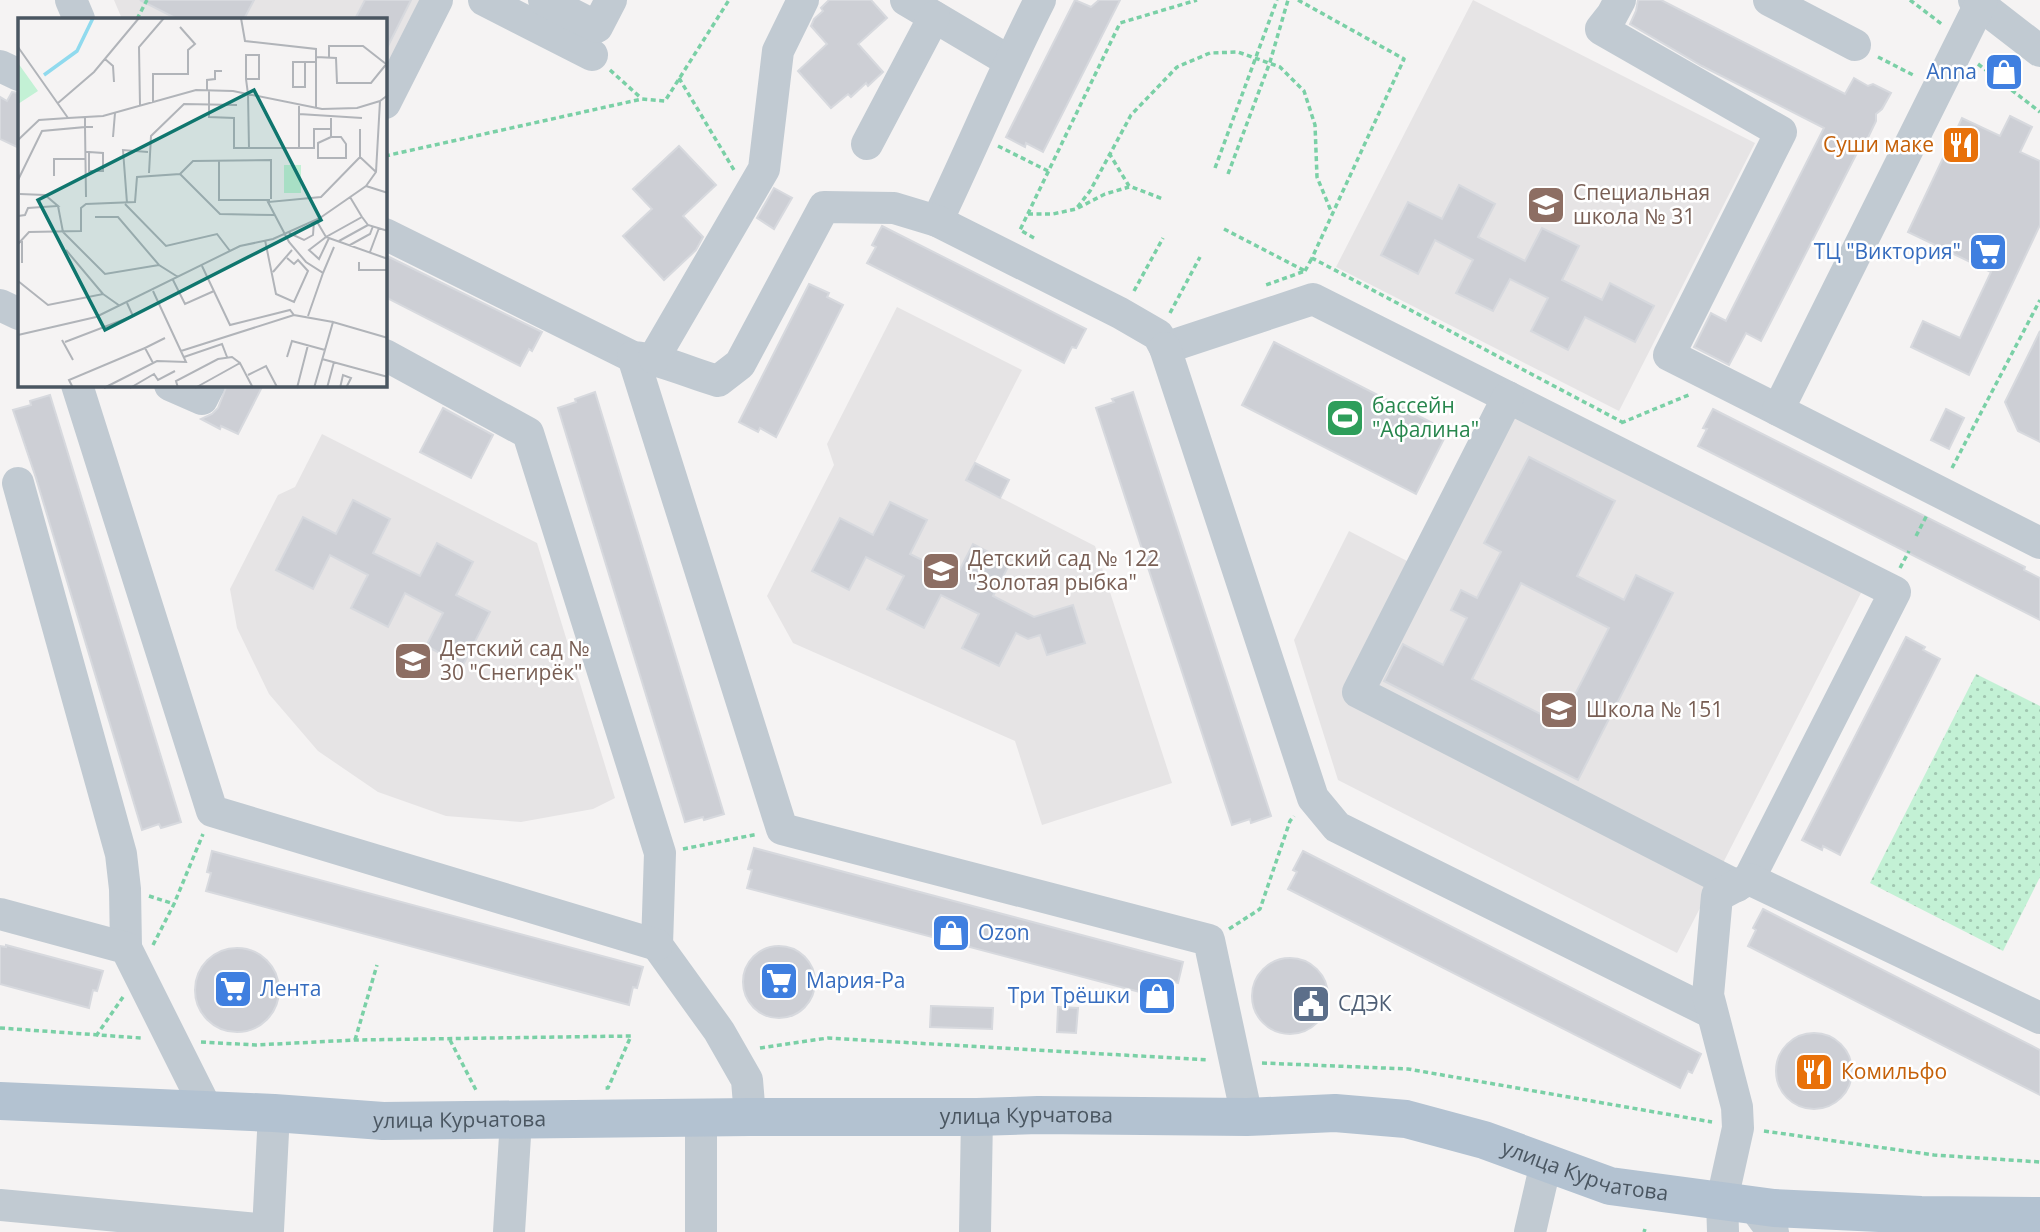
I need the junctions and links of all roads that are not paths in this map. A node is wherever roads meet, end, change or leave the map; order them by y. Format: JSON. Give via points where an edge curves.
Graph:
{"nodes":[{"id":1,"x":71,"y":0,"type":"edge"},
{"id":2,"x":437,"y":0,"type":"edge"},
{"id":3,"x":484,"y":0,"type":"edge"},
{"id":4,"x":544,"y":0,"type":"edge"},
{"id":5,"x":611,"y":0,"type":"edge"},
{"id":6,"x":803,"y":0,"type":"edge"},
{"id":7,"x":906,"y":0,"type":"edge"},
{"id":8,"x":1040,"y":0,"type":"edge"},
{"id":9,"x":1619,"y":0,"type":"edge"},
{"id":10,"x":1769,"y":0,"type":"edge"},
{"id":11,"x":1979,"y":2,"type":"edge"},
{"id":12,"x":934,"y":17,"type":"junction"},
{"id":13,"x":79,"y":18,"type":"edge"},
{"id":14,"x":1854,"y":45,"type":"road end"},
{"id":15,"x":2040,"y":51,"type":"edge"},
{"id":16,"x":593,"y":55,"type":"road end"},
{"id":17,"x":1009,"y":61,"type":"junction"},
{"id":18,"x":0,"y":66,"type":"edge"},
{"id":19,"x":18,"y":75,"type":"edge"},
{"id":20,"x":387,"y":99,"type":"edge"},
{"id":21,"x":867,"y":144,"type":"dead end"},
{"id":22,"x":936,"y":222,"type":"junction"},
{"id":23,"x":387,"y":235,"type":"edge"},
{"id":24,"x":0,"y":304,"type":"edge"},
{"id":25,"x":18,"y":313,"type":"edge"},
{"id":26,"x":1167,"y":323,"type":"junction"},
{"id":27,"x":387,"y":356,"type":"edge"},
{"id":28,"x":643,"y":358,"type":"junction"},
{"id":29,"x":78,"y":387,"type":"edge"},
{"id":30,"x":175,"y":387,"type":"edge"},
{"id":31,"x":208,"y":387,"type":"edge"},
{"id":32,"x":1508,"y":397,"type":"junction"},
{"id":33,"x":1778,"y":410,"type":"junction"},
{"id":34,"x":18,"y":483,"type":"dead end"},
{"id":35,"x":2040,"y":543,"type":"edge"},
{"id":36,"x":1743,"y":882,"type":"junction"},
{"id":37,"x":0,"y":914,"type":"edge"},
{"id":38,"x":657,"y":945,"type":"junction"},
{"id":39,"x":133,"y":961,"type":"junction"},
{"id":40,"x":1712,"y":1013,"type":"junction"},
{"id":41,"x":2040,"y":1018,"type":"edge"},
{"id":42,"x":0,"y":1101,"type":"edge"},
{"id":43,"x":207,"y":1110,"type":"junction"},
{"id":44,"x":274,"y":1113,"type":"junction"},
{"id":45,"x":750,"y":1117,"type":"junction"},
{"id":46,"x":977,"y":1117,"type":"junction"},
{"id":47,"x":1247,"y":1117,"type":"junction"},
{"id":48,"x":701,"y":1118,"type":"junction"},
{"id":49,"x":516,"y":1121,"type":"junction"},
{"id":50,"x":1546,"y":1163,"type":"junction"},
{"id":51,"x":0,"y":1205,"type":"edge"},
{"id":52,"x":1743,"y":1217,"type":"edge"},
{"id":53,"x":2005,"y":1222,"type":"edge"},
{"id":54,"x":509,"y":1232,"type":"edge"},
{"id":55,"x":701,"y":1232,"type":"edge"},
{"id":56,"x":975,"y":1232,"type":"edge"},
{"id":57,"x":1530,"y":1232,"type":"edge"}],
"edges":[{"from":1,"to":13,"type":"street"},
{"from":2,"to":20,"type":"street"},
{"from":3,"to":16,"type":"street"},
{"from":4,"to":5,"type":"street","via":[[597,27]]},
{"from":6,"to":28,"type":"street","via":[[778,51],[764,169]]},
{"from":7,"to":12,"type":"street"},
{"from":8,"to":17,"type":"street"},
{"from":9,"to":33,"type":"street","via":[[1601,29],[1781,132],[1669,355]]},
{"from":10,"to":14,"type":"street"},
{"from":11,"to":15,"type":"street"},
{"from":11,"to":33,"type":"street"},
{"from":12,"to":17,"type":"street"},
{"from":12,"to":21,"type":"street"},
{"from":17,"to":22,"type":"street"},
{"from":18,"to":19,"type":"street"},
{"from":22,"to":26,"type":"street","via":[[1120,313]]},
{"from":22,"to":28,"type":"street","via":[[894,208],[824,206],[740,364],[718,381]]},
{"from":23,"to":28,"type":"street"},
{"from":24,"to":25,"type":"street"},
{"from":26,"to":32,"type":"street","via":[[1313,299]]},
{"from":26,"to":40,"type":"street","via":[[1313,798],[1337,827]]},
{"from":27,"to":38,"type":"street","via":[[528,433],[660,853]]},
{"from":28,"to":47,"type":"street","via":[[782,829],[1209,940]]},
{"from":29,"to":38,"type":"street","via":[[212,811]]},
{"from":30,"to":31,"type":"street","via":[[202,399]]},
{"from":32,"to":36,"type":"street","via":[[1358,692]]},
{"from":32,"to":36,"type":"street","via":[[1895,592]]},
{"from":33,"to":35,"type":"street"},
{"from":34,"to":39,"type":"street","via":[[121,855]]},
{"from":36,"to":40,"type":"street","via":[[1717,896],[1707,995]]},
{"from":36,"to":41,"type":"street"},
{"from":37,"to":39,"type":"street"},
{"from":38,"to":45,"type":"street","via":[[719,1031],[747,1080]]},
{"from":39,"to":43,"type":"street"},
{"from":40,"to":52,"type":"street","via":[[1737,1107]]},
{"from":42,"to":43,"type":"main road","name":"улица Курчатова"},
{"from":43,"to":44,"type":"main road","name":"улица Курчатова"},
{"from":44,"to":49,"type":"main road","name":"улица Курчатова","via":[[383,1121]]},
{"from":44,"to":51,"type":"street","via":[[268,1230]]},
{"from":45,"to":46,"type":"main road","name":"улица Курчатова"},
{"from":45,"to":48,"type":"main road","name":"улица Курчатова"},
{"from":46,"to":47,"type":"main road","name":"улица Курчатова"},
{"from":46,"to":56,"type":"street"},
{"from":47,"to":50,"type":"main road","name":"улица Курчатова","via":[[1335,1113],[1406,1119]]},
{"from":48,"to":49,"type":"main road","name":"улица Курчатова"},
{"from":48,"to":55,"type":"street"},
{"from":49,"to":54,"type":"street"},
{"from":50,"to":52,"type":"main road","name":"улица Курчатова","via":[[1610,1186]]},
{"from":50,"to":57,"type":"street"},
{"from":52,"to":53,"type":"main road","name":"улица Курчатова","via":[[1774,1208]]}]}
